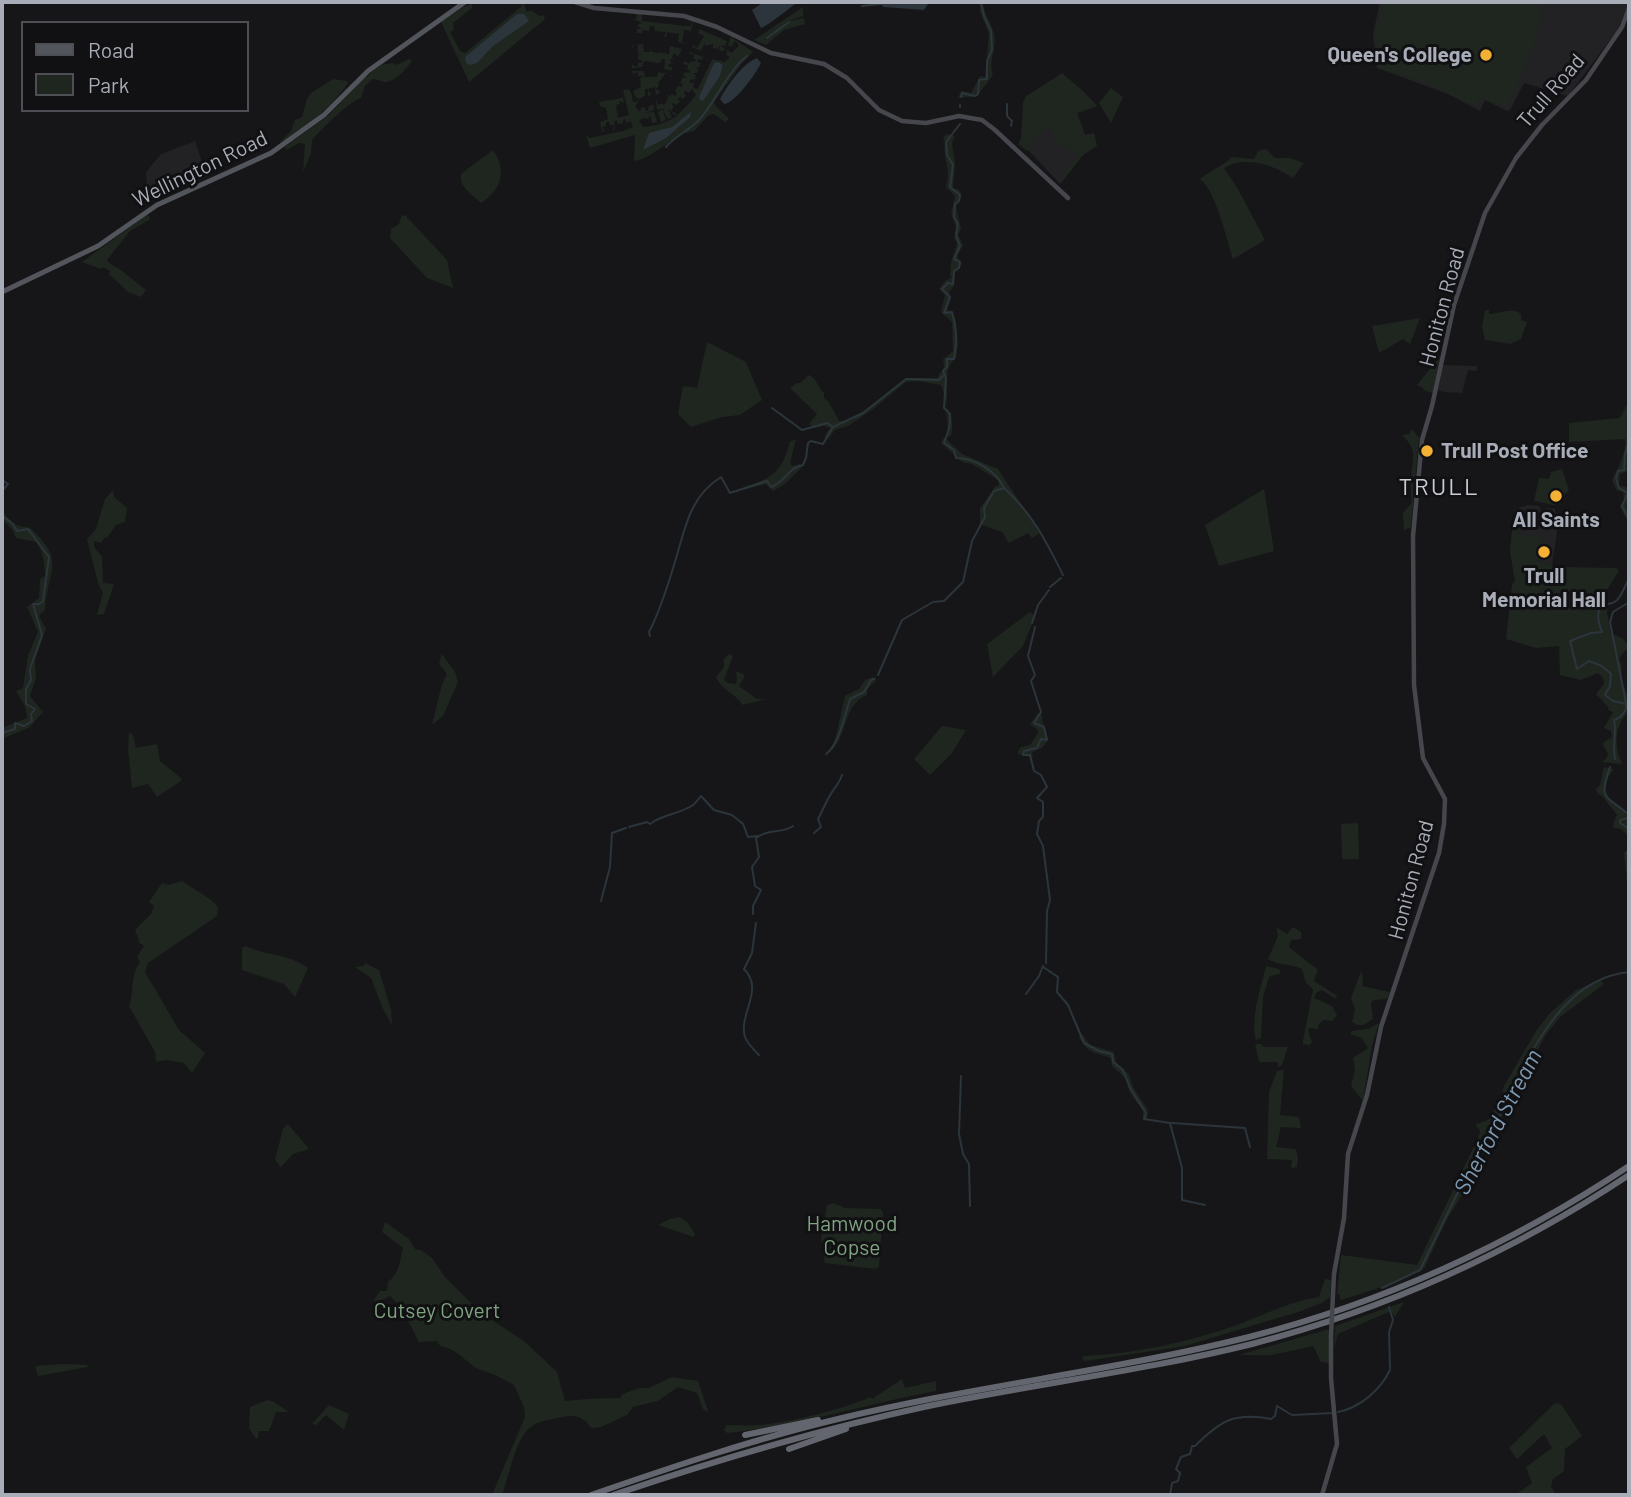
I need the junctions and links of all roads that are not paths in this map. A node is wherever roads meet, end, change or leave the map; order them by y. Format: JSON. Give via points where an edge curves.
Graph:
{"nodes":[{"id":1,"x":465,"y":2,"type":"edge"},
{"id":2,"x":575,"y":2,"type":"edge"},
{"id":3,"x":1629,"y":8,"type":"edge"},
{"id":4,"x":1516,"y":158,"type":"joint"},
{"id":5,"x":1068,"y":198,"type":"dead end"},
{"id":6,"x":2,"y":292,"type":"edge"},
{"id":7,"x":1629,"y":1166,"type":"edge"},
{"id":8,"x":1629,"y":1175,"type":"edge"},
{"id":9,"x":837,"y":1419,"type":"junction"},
{"id":10,"x":874,"y":1419,"type":"junction"},
{"id":11,"x":745,"y":1435,"type":"dead end"},
{"id":12,"x":789,"y":1449,"type":"dead end"},
{"id":13,"x":590,"y":1495,"type":"edge"},
{"id":14,"x":613,"y":1495,"type":"edge"},
{"id":15,"x":1322,"y":1495,"type":"edge"}],
"edges":[{"from":1,"to":6,"type":"main road","name":"Wellington Road","via":[[368,72],[324,115],[271,153],[157,205],[98,246]]},
{"from":2,"to":5,"type":"street","via":[[594,8],[683,16],[771,53],[824,64],[847,78],[879,110],[902,121],[979,119]]},
{"from":3,"to":4,"type":"street","name":"Trull Road","via":[[1622,27],[1586,80]]},
{"from":4,"to":15,"type":"street","name":"Honiton Road","bridge":true,"via":[[1481,224],[1454,305],[1422,440],[1413,536],[1413,685],[1423,758],[1444,796],[1444,824],[1439,853],[1381,1027],[1367,1095],[1348,1154],[1331,1336],[1338,1439]]},
{"from":7,"to":9,"type":"highway","via":[[1485,1250],[1345,1308],[1186,1352]]},
{"from":8,"to":10,"type":"highway","via":[[1563,1217],[1488,1256],[1320,1324],[1187,1359]]},
{"from":9,"to":11,"type":"highway"},
{"from":9,"to":13,"type":"highway"},
{"from":10,"to":12,"type":"highway"},
{"from":10,"to":14,"type":"highway","via":[[760,1447]]}]}
